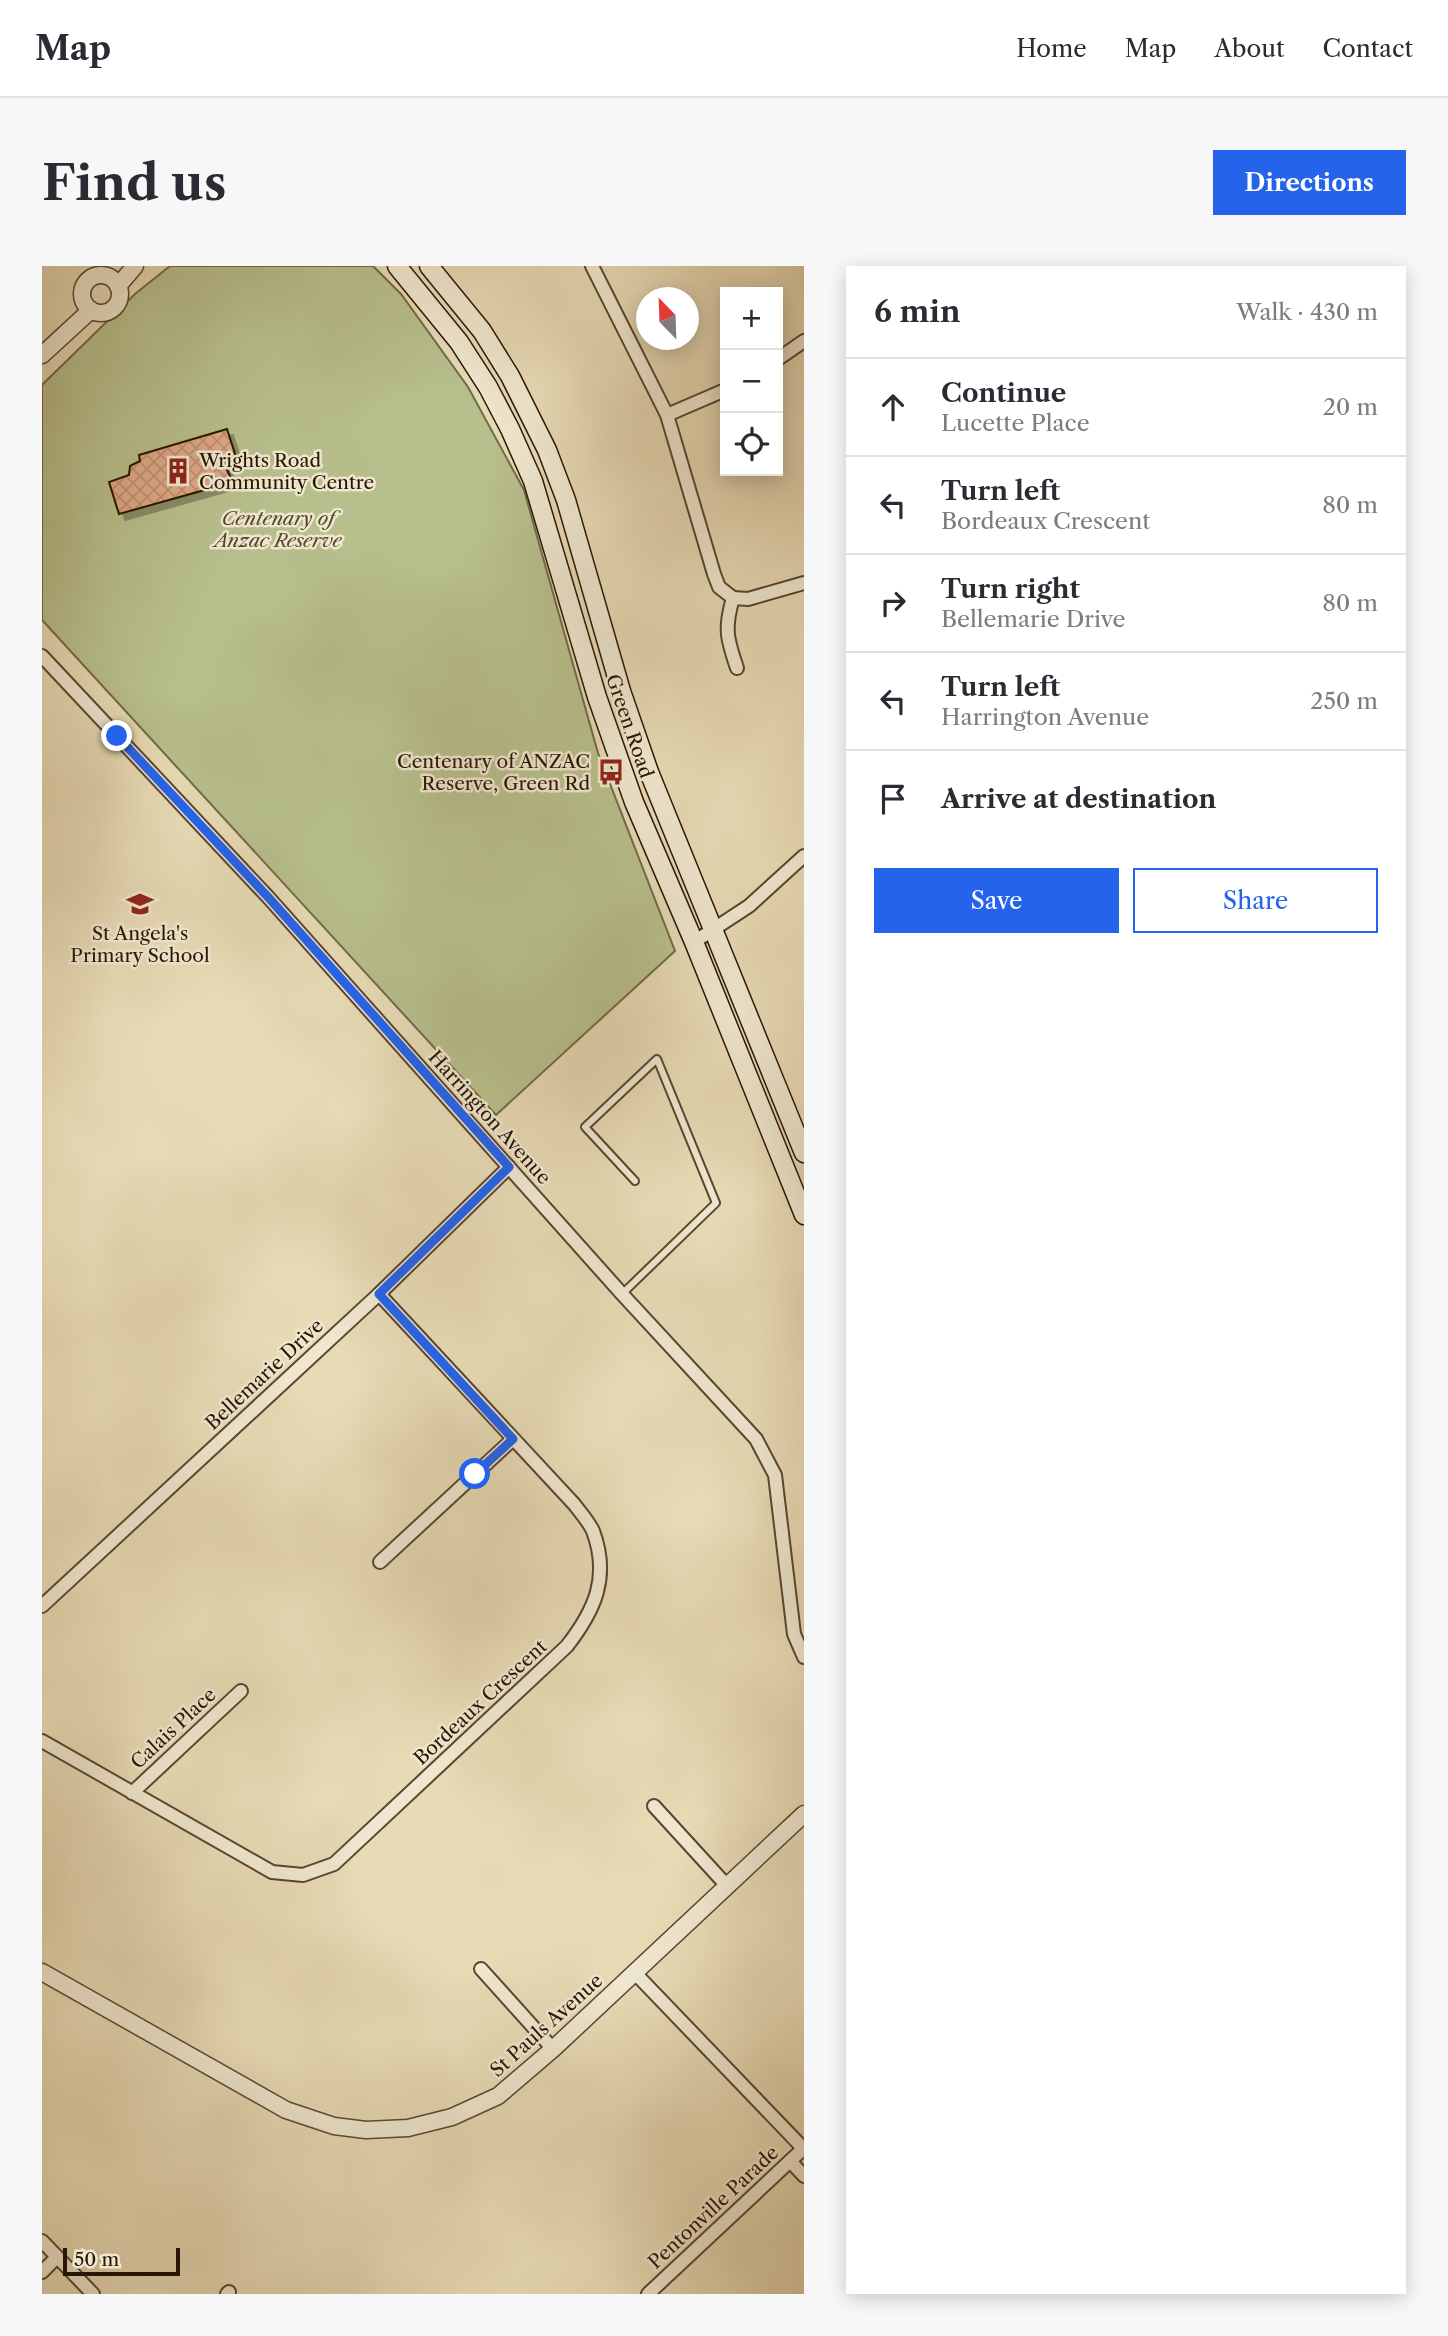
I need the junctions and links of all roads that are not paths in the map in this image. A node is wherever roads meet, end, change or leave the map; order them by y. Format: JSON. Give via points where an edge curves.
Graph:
{"nodes":[{"id":1,"x":135,"y":266,"type":"edge"},
{"id":2,"x":397,"y":266,"type":"edge"},
{"id":3,"x":429,"y":266,"type":"edge"},
{"id":4,"x":592,"y":266,"type":"edge"},
{"id":5,"x":118,"y":286,"type":"junction"},
{"id":6,"x":91,"y":310,"type":"junction"},
{"id":7,"x":804,"y":341,"type":"edge"},
{"id":8,"x":42,"y":355,"type":"edge"},
{"id":9,"x":783,"y":356,"type":"edge"},
{"id":10,"x":720,"y":392,"type":"edge"},
{"id":11,"x":667,"y":415,"type":"junction"},
{"id":12,"x":804,"y":583,"type":"edge"},
{"id":13,"x":733,"y":598,"type":"junction"},
{"id":14,"x":42,"y":656,"type":"edge"},
{"id":15,"x":737,"y":668,"type":"dead end"},
{"id":16,"x":804,"y":856,"type":"edge"},
{"id":17,"x":713,"y":931,"type":"junction"},
{"id":18,"x":694,"y":942,"type":"junction"},
{"id":19,"x":804,"y":1153,"type":"edge"},
{"id":20,"x":509,"y":1167,"type":"junction"},
{"id":21,"x":635,"y":1181,"type":"dead end"},
{"id":22,"x":804,"y":1215,"type":"edge"},
{"id":23,"x":379,"y":1294,"type":"junction"},
{"id":24,"x":622,"y":1294,"type":"junction"},
{"id":25,"x":513,"y":1439,"type":"junction"},
{"id":26,"x":380,"y":1562,"type":"dead end"},
{"id":27,"x":42,"y":1606,"type":"edge"},
{"id":28,"x":804,"y":1657,"type":"edge"},
{"id":29,"x":241,"y":1690,"type":"dead end"},
{"id":30,"x":42,"y":1741,"type":"edge"},
{"id":31,"x":132,"y":1793,"type":"junction"},
{"id":32,"x":654,"y":1806,"type":"dead end"},
{"id":33,"x":804,"y":1814,"type":"edge"},
{"id":34,"x":728,"y":1887,"type":"junction"},
{"id":35,"x":481,"y":1969,"type":"dead end"},
{"id":36,"x":42,"y":1972,"type":"edge"},
{"id":37,"x":635,"y":1973,"type":"junction"},
{"id":38,"x":553,"y":2049,"type":"junction"},
{"id":39,"x":804,"y":2148,"type":"edge"},
{"id":40,"x":790,"y":2161,"type":"junction"},
{"id":41,"x":804,"y":2176,"type":"edge"},
{"id":42,"x":42,"y":2241,"type":"edge"},
{"id":43,"x":57,"y":2258,"type":"junction"},
{"id":44,"x":42,"y":2272,"type":"edge"},
{"id":45,"x":93,"y":2294,"type":"edge"},
{"id":46,"x":648,"y":2294,"type":"edge"}],
"edges":[{"from":1,"to":5,"type":"street"},
{"from":2,"to":18,"type":"main road","name":"Green Road","via":[[459,342],[488,387],[533,481],[629,789]]},
{"from":3,"to":17,"type":"main road","name":"Green Road","via":[[484,334],[547,450],[621,691]]},
{"from":4,"to":11,"type":"street"},
{"from":5,"to":6,"type":"street","via":[[120,297],[114,307],[103,313]]},
{"from":5,"to":6,"type":"street","via":[[108,277],[90,279],[82,295]]},
{"from":6,"to":8,"type":"street"},
{"from":7,"to":9,"type":"street"},
{"from":10,"to":11,"type":"street"},
{"from":11,"to":13,"type":"street","via":[[714,574],[719,587]]},
{"from":12,"to":13,"type":"street","via":[[748,599]]},
{"from":13,"to":15,"type":"street","via":[[726,617],[727,639]]},
{"from":14,"to":20,"type":"street","name":"Harrington Avenue","via":[[268,897]]},
{"from":16,"to":17,"type":"street","via":[[749,906]]},
{"from":17,"to":18,"type":"street"},
{"from":17,"to":19,"type":"main road","name":"Green Road"},
{"from":18,"to":22,"type":"main road","name":"Green Road"},
{"from":20,"to":23,"type":"street","name":"Bellemarie Drive"},
{"from":20,"to":24,"type":"street","name":"Harrington Avenue"},
{"from":21,"to":24,"type":"lane","via":[[585,1127],[657,1059],[716,1203]]},
{"from":23,"to":25,"type":"street","name":"Bordeaux Crescent"},
{"from":23,"to":27,"type":"street","name":"Bellemarie Drive"},
{"from":24,"to":28,"type":"street","name":"Harrington Avenue","via":[[756,1439],[775,1475],[794,1634]]},
{"from":25,"to":26,"type":"street"},
{"from":25,"to":31,"type":"street","name":"Bordeaux Crescent","via":[[592,1529],[600,1571],[597,1597],[586,1622],[567,1646],[334,1864],[303,1875],[272,1872]]},
{"from":29,"to":31,"type":"street","name":"Calais Place"},
{"from":30,"to":31,"type":"street","name":"Bordeaux Crescent"},
{"from":32,"to":34,"type":"street"},
{"from":33,"to":34,"type":"street","name":"St Pauls Avenue"},
{"from":34,"to":37,"type":"street","name":"St Pauls Avenue"},
{"from":35,"to":38,"type":"street"},
{"from":36,"to":38,"type":"street","name":"St Pauls Avenue","via":[[286,2110],[334,2126],[408,2128],[452,2117],[498,2096]]},
{"from":37,"to":38,"type":"street","name":"St Pauls Avenue"},
{"from":37,"to":39,"type":"street"},
{"from":39,"to":40,"type":"street","name":"Pentonville Parade"},
{"from":40,"to":41,"type":"street"},
{"from":40,"to":46,"type":"street","name":"Pentonville Parade"},
{"from":42,"to":43,"type":"street"},
{"from":43,"to":44,"type":"street"},
{"from":43,"to":45,"type":"street"}]}
